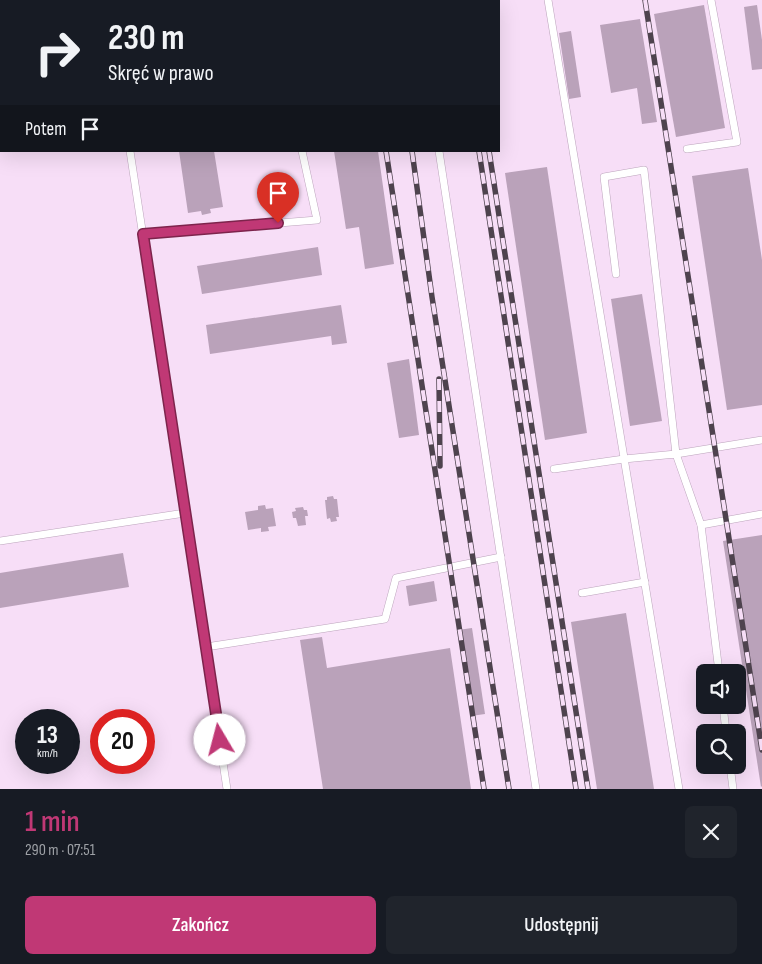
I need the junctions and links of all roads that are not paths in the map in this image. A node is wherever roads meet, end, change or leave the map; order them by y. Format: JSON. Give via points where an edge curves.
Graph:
{"nodes":[{"id":1,"x":548,"y":0,"type":"edge"},
{"id":2,"x":711,"y":0,"type":"edge"},
{"id":3,"x":687,"y":149,"type":"dead end"},
{"id":4,"x":130,"y":152,"type":"edge"},
{"id":5,"x":302,"y":152,"type":"edge"},
{"id":6,"x":439,"y":152,"type":"edge"},
{"id":7,"x":143,"y":234,"type":"junction"},
{"id":8,"x":616,"y":274,"type":"dead end"},
{"id":9,"x":762,"y":440,"type":"edge"},
{"id":10,"x":676,"y":454,"type":"junction"},
{"id":11,"x":624,"y":459,"type":"junction"},
{"id":12,"x":554,"y":470,"type":"dead end"},
{"id":13,"x":185,"y":513,"type":"junction"},
{"id":14,"x":762,"y":514,"type":"edge"},
{"id":15,"x":701,"y":525,"type":"junction"},
{"id":16,"x":0,"y":541,"type":"edge"},
{"id":17,"x":501,"y":557,"type":"junction"},
{"id":18,"x":645,"y":582,"type":"junction"},
{"id":19,"x":582,"y":593,"type":"dead end"},
{"id":20,"x":206,"y":647,"type":"junction"},
{"id":21,"x":718,"y":664,"type":"edge"},
{"id":22,"x":731,"y":774,"type":"edge"},
{"id":23,"x":227,"y":789,"type":"edge"},
{"id":24,"x":536,"y":789,"type":"edge"},
{"id":25,"x":679,"y":789,"type":"edge"},
{"id":26,"x":733,"y":789,"type":"edge"}],
"edges":[{"from":1,"to":11,"type":"lane"},
{"from":2,"to":3,"type":"lane","via":[[737,142]]},
{"from":4,"to":7,"type":"lane"},
{"from":5,"to":7,"type":"lane","via":[[317,220]]},
{"from":6,"to":17,"type":"lane"},
{"from":7,"to":13,"type":"lane"},
{"from":8,"to":10,"type":"lane","via":[[604,177],[644,170]]},
{"from":9,"to":10,"type":"lane"},
{"from":10,"to":11,"type":"lane"},
{"from":10,"to":15,"type":"lane"},
{"from":11,"to":12,"type":"lane"},
{"from":11,"to":18,"type":"lane"},
{"from":13,"to":16,"type":"lane"},
{"from":13,"to":20,"type":"lane"},
{"from":14,"to":15,"type":"lane"},
{"from":15,"to":21,"type":"lane"},
{"from":17,"to":20,"type":"lane","via":[[396,578],[385,619]]},
{"from":17,"to":24,"type":"lane"},
{"from":18,"to":19,"type":"lane"},
{"from":18,"to":25,"type":"lane"},
{"from":20,"to":23,"type":"lane"},
{"from":22,"to":26,"type":"lane"}]}
